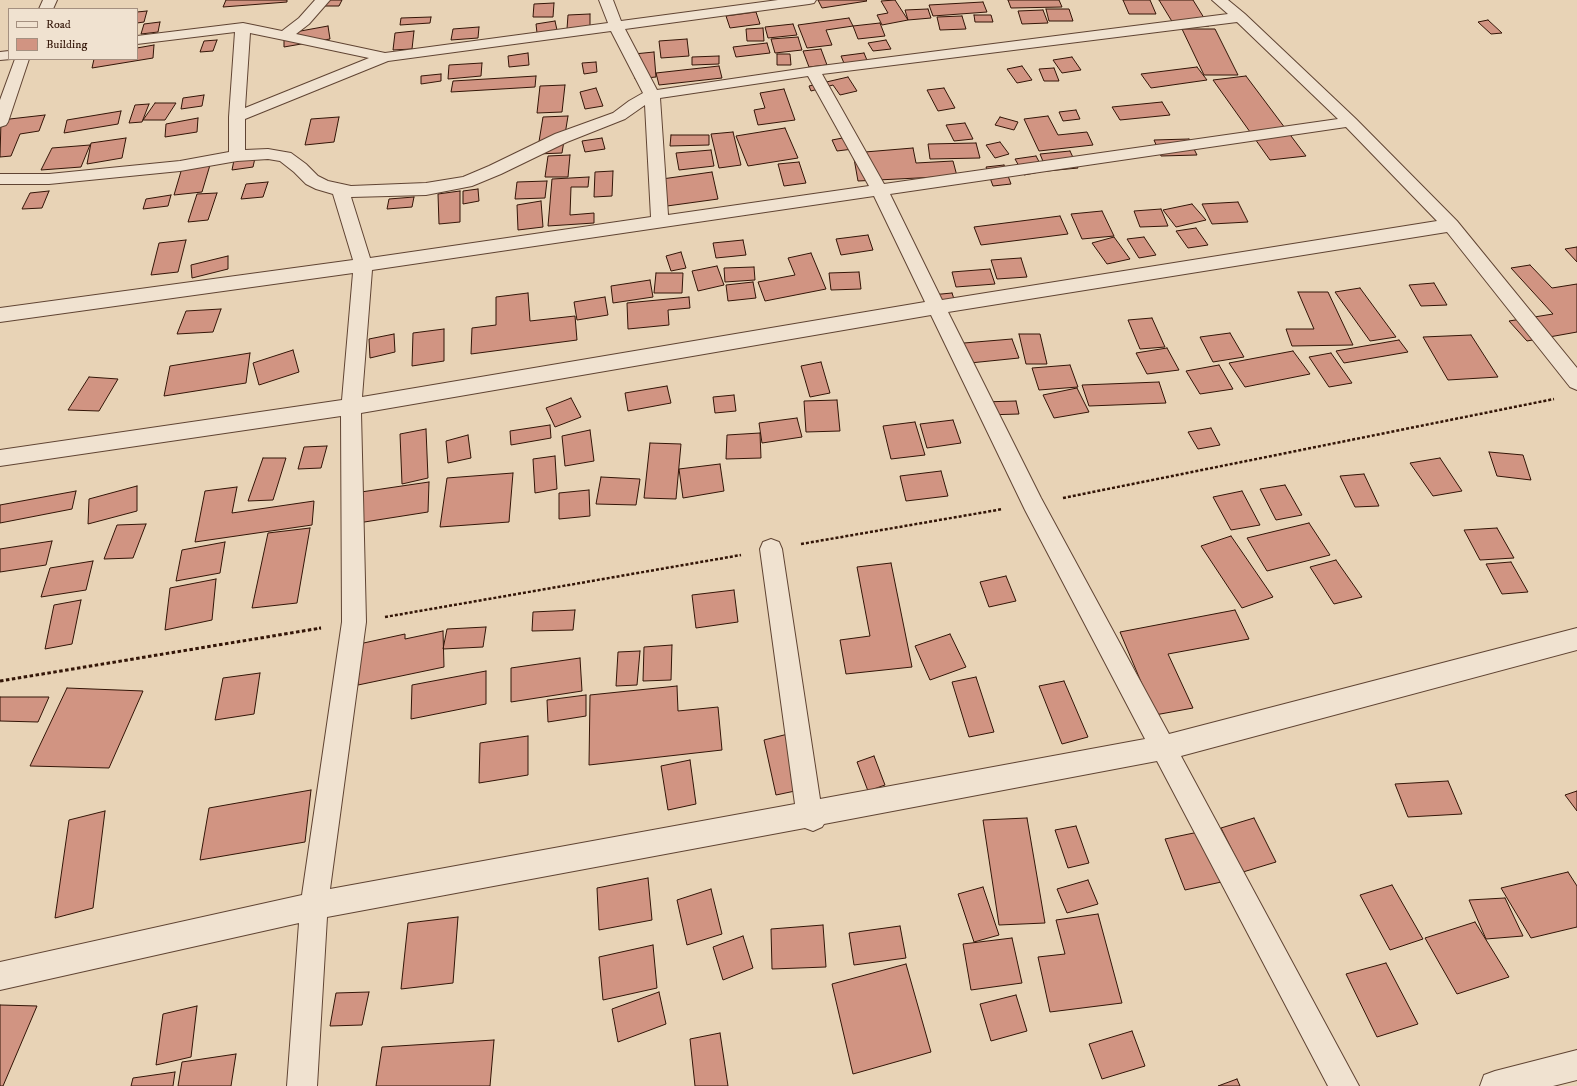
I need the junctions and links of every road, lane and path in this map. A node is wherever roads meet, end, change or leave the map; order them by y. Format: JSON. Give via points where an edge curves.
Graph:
{"nodes":[{"id":1,"x":323,"y":0,"type":"edge"},
{"id":2,"x":606,"y":0,"type":"edge"},
{"id":3,"x":809,"y":0,"type":"edge"},
{"id":4,"x":1219,"y":0,"type":"edge"},
{"id":5,"x":1240,"y":17,"type":"junction"},
{"id":6,"x":616,"y":26,"type":"junction"},
{"id":7,"x":243,"y":27,"type":"junction"},
{"id":8,"x":284,"y":36,"type":"junction"},
{"id":9,"x":138,"y":40,"type":"edge"},
{"id":10,"x":385,"y":58,"type":"junction"},
{"id":11,"x":22,"y":60,"type":"edge"},
{"id":12,"x":813,"y":71,"type":"junction"},
{"id":13,"x":652,"y":95,"type":"junction"},
{"id":14,"x":237,"y":117,"type":"junction"},
{"id":15,"x":0,"y":122,"type":"edge"},
{"id":16,"x":1350,"y":122,"type":"junction"},
{"id":17,"x":237,"y":156,"type":"junction"},
{"id":18,"x":0,"y":179,"type":"edge"},
{"id":19,"x":879,"y":189,"type":"junction"},
{"id":20,"x":340,"y":190,"type":"junction"},
{"id":21,"x":662,"y":222,"type":"junction"},
{"id":22,"x":1451,"y":226,"type":"junction"},
{"id":23,"x":363,"y":265,"type":"junction"},
{"id":24,"x":938,"y":307,"type":"junction"},
{"id":25,"x":0,"y":315,"type":"edge"},
{"id":26,"x":1577,"y":382,"type":"edge"},
{"id":27,"x":352,"y":407,"type":"junction"},
{"id":28,"x":0,"y":458,"type":"edge"},
{"id":29,"x":771,"y":549,"type":"dead end"},
{"id":30,"x":1577,"y":639,"type":"edge"},
{"id":31,"x":1163,"y":748,"type":"junction"},
{"id":32,"x":811,"y":816,"type":"junction"},
{"id":33,"x":314,"y":906,"type":"junction"},
{"id":34,"x":0,"y":976,"type":"edge"},
{"id":35,"x":1577,"y":1065,"type":"edge"},
{"id":36,"x":302,"y":1086,"type":"edge"},
{"id":37,"x":1344,"y":1086,"type":"edge"},
{"id":38,"x":1495,"y":1086,"type":"edge"}],
"edges":[{"from":1,"to":8,"type":"street","via":[[304,21]]},
{"from":2,"to":6,"type":"street"},
{"from":3,"to":6,"type":"street"},
{"from":4,"to":5,"type":"street"},
{"from":5,"to":12,"type":"street"},
{"from":5,"to":16,"type":"street"},
{"from":6,"to":10,"type":"street"},
{"from":6,"to":13,"type":"street"},
{"from":7,"to":8,"type":"street"},
{"from":7,"to":9,"type":"street"},
{"from":7,"to":14,"type":"street"},
{"from":8,"to":10,"type":"street"},
{"from":10,"to":14,"type":"street"},
{"from":11,"to":15,"type":"street"},
{"from":12,"to":13,"type":"street"},
{"from":12,"to":19,"type":"street"},
{"from":13,"to":20,"type":"street","via":[[634,104],[619,116],[561,138],[466,182],[398,191]]},
{"from":13,"to":21,"type":"street"},
{"from":14,"to":17,"type":"street"},
{"from":16,"to":19,"type":"street"},
{"from":16,"to":22,"type":"street"},
{"from":17,"to":18,"type":"street","via":[[180,166],[49,179]]},
{"from":17,"to":20,"type":"street","via":[[268,154],[285,157],[312,180]]},
{"from":19,"to":21,"type":"street"},
{"from":19,"to":24,"type":"street"},
{"from":20,"to":23,"type":"street"},
{"from":21,"to":23,"type":"street"},
{"from":22,"to":24,"type":"street"},
{"from":22,"to":26,"type":"street"},
{"from":23,"to":25,"type":"street"},
{"from":23,"to":27,"type":"street"},
{"from":24,"to":27,"type":"street"},
{"from":24,"to":31,"type":"street","via":[[1033,504]]},
{"from":27,"to":28,"type":"street"},
{"from":27,"to":33,"type":"street","via":[[354,622]]},
{"from":29,"to":32,"type":"street"},
{"from":30,"to":31,"type":"street"},
{"from":31,"to":32,"type":"street"},
{"from":31,"to":37,"type":"street"},
{"from":32,"to":33,"type":"street"},
{"from":33,"to":34,"type":"street"},
{"from":33,"to":36,"type":"street"},
{"from":35,"to":38,"type":"street"}]}
